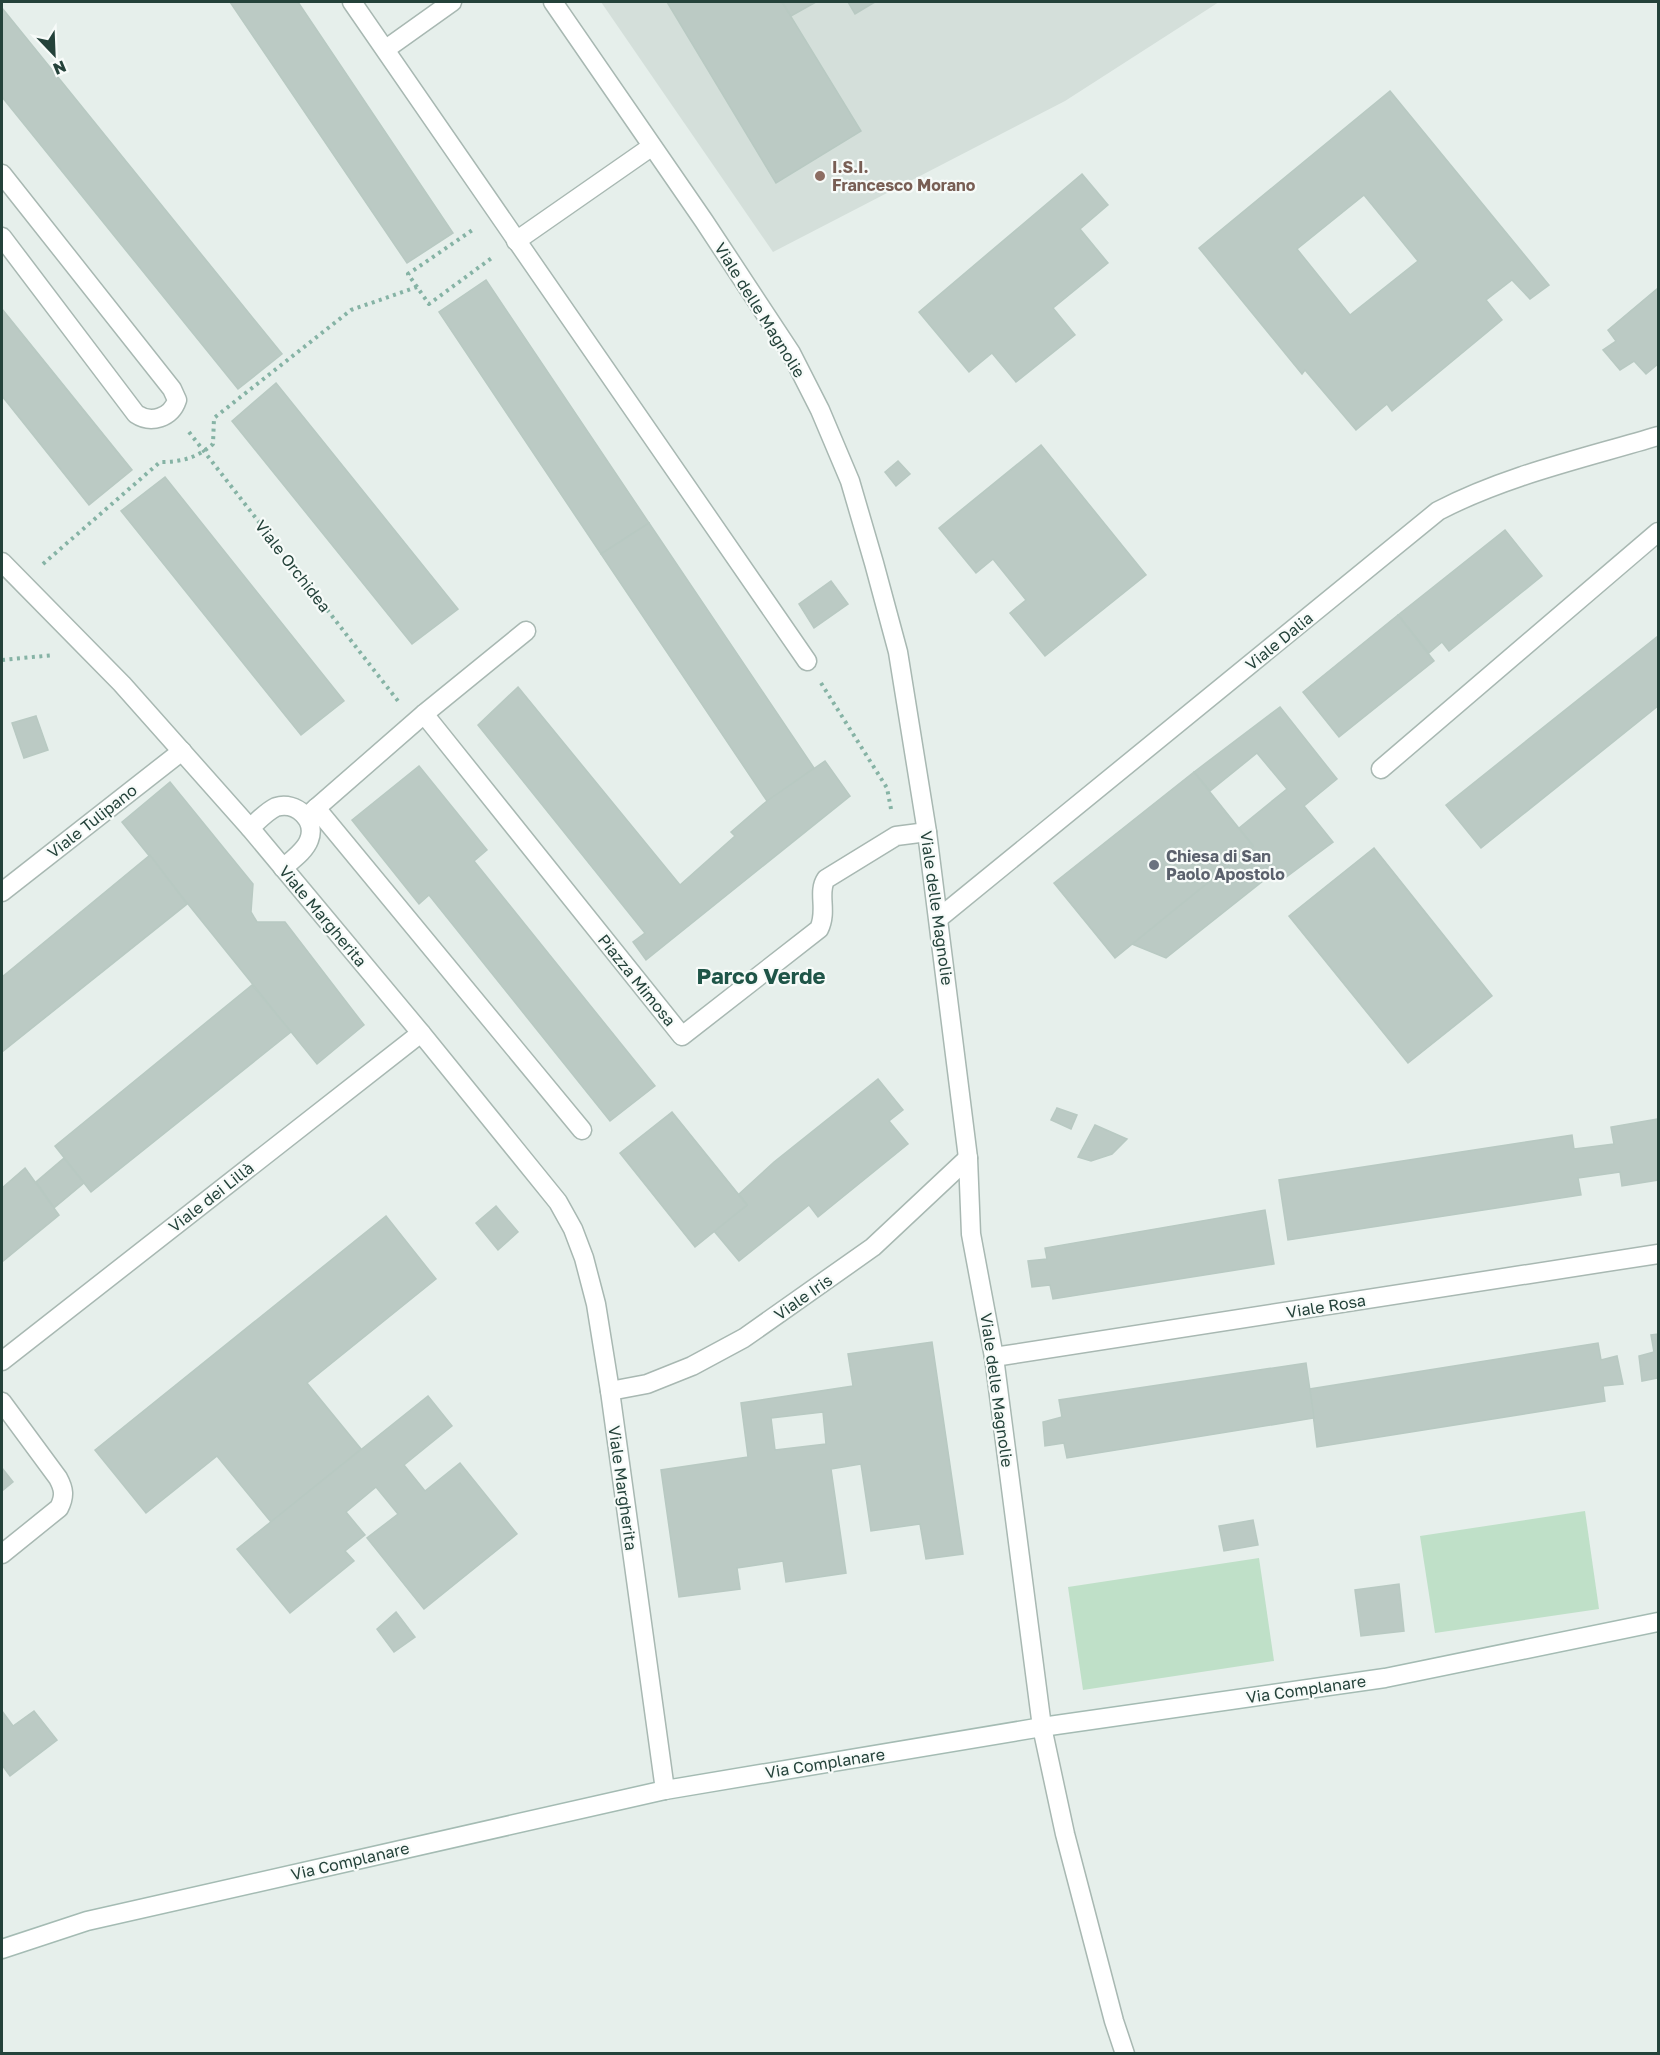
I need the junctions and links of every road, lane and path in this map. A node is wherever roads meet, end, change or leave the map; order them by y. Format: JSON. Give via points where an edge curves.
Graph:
{"nodes":[{"id":1,"x":352,"y":2,"type":"edge"},
{"id":2,"x":452,"y":2,"type":"edge"},
{"id":3,"x":553,"y":2,"type":"edge"},
{"id":4,"x":386,"y":49,"type":"junction"},
{"id":5,"x":651,"y":147,"type":"junction"},
{"id":6,"x":2,"y":174,"type":"edge"},
{"id":7,"x":497,"y":213,"type":"junction"},
{"id":8,"x":2,"y":237,"type":"edge"},
{"id":9,"x":516,"y":241,"type":"junction"},
{"id":10,"x":417,"y":287,"type":"junction"},
{"id":11,"x":171,"y":410,"type":"junction"},
{"id":12,"x":1659,"y":436,"type":"edge"},
{"id":13,"x":204,"y":452,"type":"junction"},
{"id":14,"x":1659,"y":532,"type":"edge"},
{"id":15,"x":2,"y":562,"type":"edge"},
{"id":16,"x":21,"y":582,"type":"junction"},
{"id":17,"x":526,"y":631,"type":"dead end"},
{"id":18,"x":83,"y":644,"type":"junction"},
{"id":19,"x":2,"y":660,"type":"edge"},
{"id":20,"x":807,"y":661,"type":"joint"},
{"id":21,"x":420,"y":718,"type":"junction"},
{"id":22,"x":182,"y":751,"type":"junction"},
{"id":23,"x":1381,"y":769,"type":"dead end"},
{"id":24,"x":311,"y":812,"type":"junction"},
{"id":25,"x":250,"y":828,"type":"junction"},
{"id":26,"x":927,"y":832,"type":"junction"},
{"id":27,"x":896,"y":836,"type":"junction"},
{"id":28,"x":283,"y":868,"type":"junction"},
{"id":29,"x":2,"y":892,"type":"edge"},
{"id":30,"x":939,"y":918,"type":"junction"},
{"id":31,"x":421,"y":1033,"type":"junction"},
{"id":32,"x":582,"y":1130,"type":"dead end"},
{"id":33,"x":968,"y":1158,"type":"junction"},
{"id":34,"x":1659,"y":1254,"type":"edge"},
{"id":35,"x":994,"y":1357,"type":"junction"},
{"id":36,"x":2,"y":1361,"type":"edge"},
{"id":37,"x":610,"y":1391,"type":"junction"},
{"id":38,"x":2,"y":1402,"type":"edge"},
{"id":39,"x":2,"y":1554,"type":"edge"},
{"id":40,"x":1659,"y":1622,"type":"edge"},
{"id":41,"x":1042,"y":1727,"type":"junction"},
{"id":42,"x":665,"y":1790,"type":"junction"},
{"id":43,"x":2,"y":1949,"type":"edge"},
{"id":44,"x":1125,"y":2054,"type":"edge"}],
"edges":[{"from":1,"to":4,"type":"street"},
{"from":2,"to":4,"type":"street"},
{"from":3,"to":5,"type":"street","name":"Viale delle Magnolie"},
{"from":4,"to":7,"type":"street"},
{"from":5,"to":9,"type":"street"},
{"from":5,"to":26,"type":"street","name":"Viale delle Magnolie","via":[[791,353],[850,481],[898,652]]},
{"from":6,"to":11,"type":"street","via":[[172,389],[177,400]]},
{"from":7,"to":9,"type":"street"},
{"from":7,"to":10,"type":"path","via":[[408,274]]},
{"from":8,"to":11,"type":"street","via":[[136,414],[152,420]]},
{"from":9,"to":10,"type":"path","via":[[429,304]]},
{"from":9,"to":20,"type":"street"},
{"from":10,"to":13,"type":"path","via":[[351,310],[214,418],[213,444]]},
{"from":11,"to":13,"type":"path","name":"Viale Orchidea"},
{"from":12,"to":30,"type":"street","name":"Viale Dalia","via":[[1515,479],[1438,511]]},
{"from":13,"to":16,"type":"path","via":[[175,462],[160,462]]},
{"from":13,"to":21,"type":"path","name":"Viale Orchidea"},
{"from":14,"to":23,"type":"street"},
{"from":15,"to":16,"type":"street","name":"Viale Margherita"},
{"from":16,"to":18,"type":"street","name":"Viale Margherita"},
{"from":17,"to":21,"type":"street"},
{"from":18,"to":19,"type":"path","via":[[51,656]]},
{"from":18,"to":22,"type":"street","name":"Viale Margherita"},
{"from":20,"to":27,"type":"path","name":"Viale delle Magnolie","via":[[887,788]]},
{"from":21,"to":24,"type":"street"},
{"from":21,"to":27,"type":"street","name":"Piazza Mimosa","via":[[682,1036],[819,929],[826,879]]},
{"from":22,"to":25,"type":"street","name":"Viale Margherita"},
{"from":22,"to":29,"type":"street","name":"Viale Tulipano"},
{"from":24,"to":25,"type":"street","via":[[273,808]]},
{"from":24,"to":28,"type":"street","via":[[305,848]]},
{"from":24,"to":32,"type":"street"},
{"from":25,"to":28,"type":"street","name":"Viale Margherita"},
{"from":26,"to":27,"type":"street","name":"Piazza Mimosa"},
{"from":26,"to":30,"type":"street","name":"Viale delle Magnolie"},
{"from":28,"to":31,"type":"street","name":"Viale Margherita"},
{"from":30,"to":33,"type":"street","name":"Viale delle Magnolie"},
{"from":31,"to":36,"type":"street","name":"Viale dei Lillà"},
{"from":31,"to":37,"type":"street","name":"Viale Margherita","via":[[558,1202],[573,1229],[596,1304]]},
{"from":33,"to":35,"type":"street","name":"Viale delle Magnolie","via":[[971,1234]]},
{"from":33,"to":37,"type":"street","name":"Viale Iris","via":[[873,1247],[744,1338],[692,1366],[647,1384]]},
{"from":34,"to":35,"type":"street","name":"Viale Rosa"},
{"from":35,"to":41,"type":"street","name":"Viale delle Magnolie"},
{"from":37,"to":42,"type":"street","name":"Viale Margherita"},
{"from":38,"to":39,"type":"street","via":[[58,1478],[63,1499],[59,1508]]},
{"from":40,"to":41,"type":"street","name":"Via Complanare","via":[[1385,1678]]},
{"from":41,"to":42,"type":"street","name":"Via Complanare"},
{"from":41,"to":44,"type":"street","name":"Viale delle Magnolie","via":[[1065,1834]]},
{"from":42,"to":43,"type":"street","name":"Via Complanare","via":[[87,1921]]}]}
